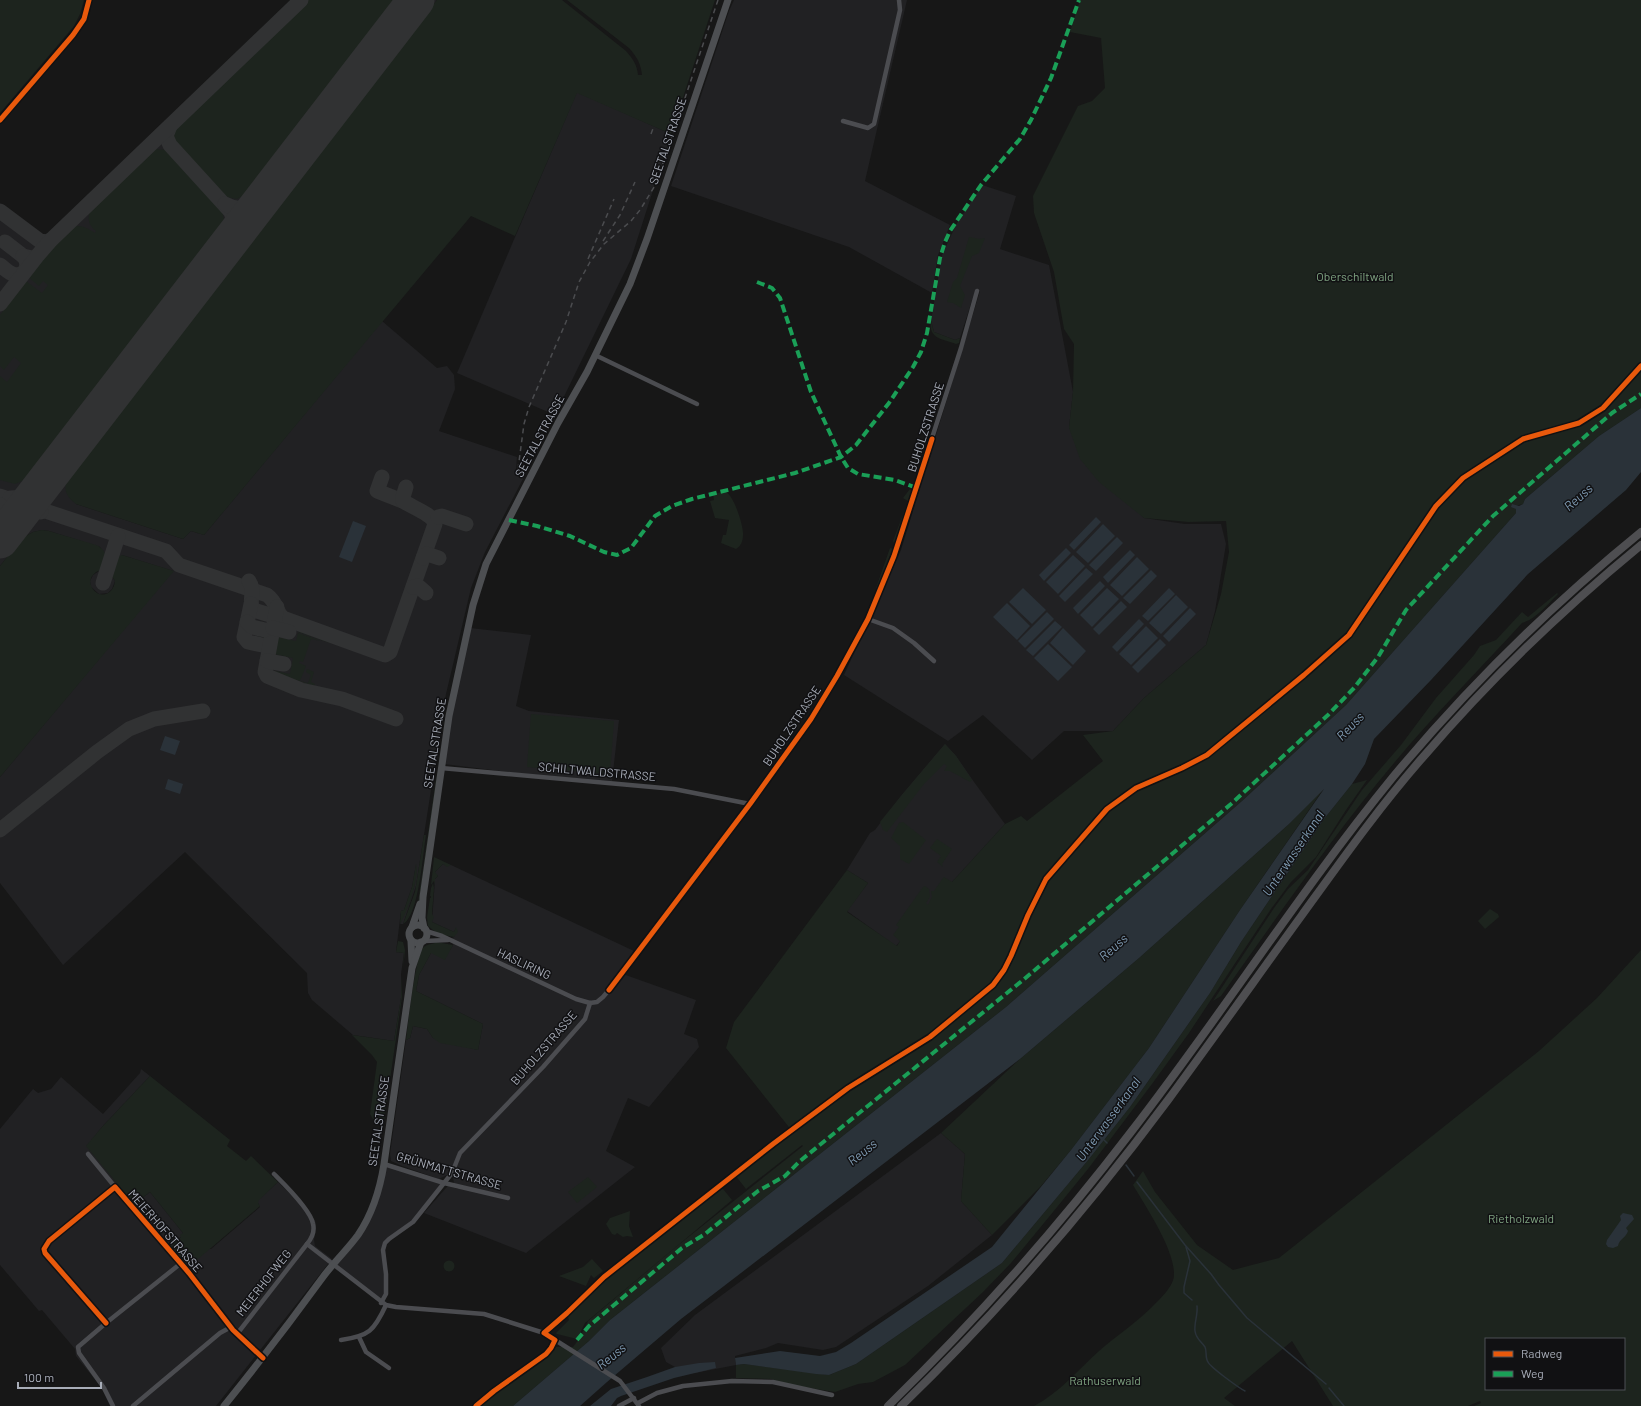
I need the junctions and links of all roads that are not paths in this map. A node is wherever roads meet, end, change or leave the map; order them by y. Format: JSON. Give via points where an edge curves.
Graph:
{"nodes":[{"id":1,"x":89,"y":0,"type":"edge"},
{"id":2,"x":728,"y":0,"type":"edge"},
{"id":3,"x":899,"y":0,"type":"edge"},
{"id":4,"x":0,"y":120,"type":"edge"},
{"id":5,"x":843,"y":121,"type":"dead end"},
{"id":6,"x":977,"y":291,"type":"dead end"},
{"id":7,"x":595,"y":356,"type":"junction"},
{"id":8,"x":697,"y":404,"type":"dead end"},
{"id":9,"x":1641,"y":532,"type":"edge"},
{"id":10,"x":1641,"y":545,"type":"edge"},
{"id":11,"x":868,"y":619,"type":"junction"},
{"id":12,"x":934,"y":661,"type":"dead end"},
{"id":13,"x":441,"y":768,"type":"junction"},
{"id":14,"x":750,"y":804,"type":"junction"},
{"id":15,"x":423,"y":896,"type":"junction"},
{"id":16,"x":412,"y":927,"type":"junction"},
{"id":17,"x":425,"y":930,"type":"junction"},
{"id":18,"x":411,"y":940,"type":"junction"},
{"id":19,"x":450,"y":940,"type":"junction"},
{"id":20,"x":422,"y":942,"type":"junction"},
{"id":21,"x":412,"y":968,"type":"junction"},
{"id":22,"x":590,"y":1003,"type":"junction"},
{"id":23,"x":88,"y":1154,"type":"dead end"},
{"id":24,"x":384,"y":1164,"type":"junction"},
{"id":25,"x":274,"y":1174,"type":"dead end"},
{"id":26,"x":444,"y":1183,"type":"junction"},
{"id":27,"x":115,"y":1187,"type":"junction"},
{"id":28,"x":508,"y":1198,"type":"dead end"},
{"id":29,"x":307,"y":1244,"type":"junction"},
{"id":30,"x":180,"y":1264,"type":"junction"},
{"id":31,"x":332,"y":1264,"type":"junction"},
{"id":32,"x":381,"y":1303,"type":"junction"},
{"id":33,"x":386,"y":1305,"type":"junction"},
{"id":34,"x":106,"y":1323,"type":"junction"},
{"id":35,"x":230,"y":1328,"type":"junction"},
{"id":36,"x":237,"y":1334,"type":"junction"},
{"id":37,"x":359,"y":1337,"type":"junction"},
{"id":38,"x":342,"y":1340,"type":"dead end"},
{"id":39,"x":263,"y":1358,"type":"junction"},
{"id":40,"x":389,"y":1368,"type":"dead end"},
{"id":41,"x":832,"y":1395,"type":"dead end"},
{"id":42,"x":634,"y":1398,"type":"junction"},
{"id":43,"x":639,"y":1405,"type":"edge"},
{"id":44,"x":112,"y":1406,"type":"edge"},
{"id":45,"x":133,"y":1406,"type":"edge"},
{"id":46,"x":224,"y":1406,"type":"edge"},
{"id":47,"x":619,"y":1406,"type":"edge"},
{"id":48,"x":888,"y":1406,"type":"edge"},
{"id":49,"x":901,"y":1406,"type":"edge"}],
"edges":[{"from":1,"to":4,"type":"main road","via":[[84,19],[73,35]]},
{"from":2,"to":7,"type":"main road","name":"SEETALSTRASSE","via":[[642,252],[624,298]]},
{"from":3,"to":5,"type":"street","via":[[900,10],[874,124],[868,128]]},
{"from":6,"to":11,"type":"street","name":"BUHOLZSTRASSE","via":[[906,522]]},
{"from":7,"to":8,"type":"street"},
{"from":7,"to":13,"type":"main road","name":"SEETALSTRASSE","via":[[483,571],[451,707]]},
{"from":9,"to":48,"type":"highway","via":[[1527,632],[1431,733],[1344,840],[1164,1088],[1089,1186],[989,1302]]},
{"from":10,"to":49,"type":"highway","via":[[1536,637],[1479,694],[1424,755],[1346,854],[1175,1091],[1106,1181],[1048,1251],[988,1317]]},
{"from":11,"to":12,"type":"street","via":[[893,628]]},
{"from":11,"to":14,"type":"street","name":"BUHOLZSTRASSE","via":[[811,719]]},
{"from":13,"to":14,"type":"street","name":"SCHILTWALDSTRASSE","via":[[674,789]]},
{"from":13,"to":15,"type":"main road","name":"SEETALSTRASSE"},
{"from":14,"to":22,"type":"street","name":"BUHOLZSTRASSE","via":[[628,967],[603,997],[597,1002]]},
{"from":15,"to":16,"type":"main road","name":"SEETALSTRASSE"},
{"from":15,"to":17,"type":"main road","name":"SEETALSTRASSE","via":[[422,918]]},
{"from":16,"to":17,"type":"main road","via":[[418,925]]},
{"from":16,"to":18,"type":"main road","via":[[409,933]]},
{"from":17,"to":19,"type":"street","name":"HASLIRING"},
{"from":17,"to":20,"type":"main road","via":[[426,936]]},
{"from":18,"to":20,"type":"main road","via":[[415,943]]},
{"from":18,"to":21,"type":"main road","name":"SEETALSTRASSE"},
{"from":19,"to":20,"type":"street","name":"HASLIRING"},
{"from":19,"to":22,"type":"street","name":"HASLIRING","via":[[576,999]]},
{"from":20,"to":21,"type":"main road","name":"SEETALSTRASSE"},
{"from":21,"to":24,"type":"main road","name":"SEETALSTRASSE"},
{"from":22,"to":26,"type":"street","name":"BUHOLZSTRASSE","via":[[585,1019],[543,1067],[460,1153],[452,1174]]},
{"from":23,"to":27,"type":"street","name":"MEIERHOFSTRASSE"},
{"from":24,"to":26,"type":"street","name":"GRÜNMATTSTRASSE"},
{"from":24,"to":31,"type":"main road","name":"SEETALSTRASSE","via":[[372,1210],[358,1234]]},
{"from":25,"to":29,"type":"street","via":[[312,1218],[313,1234]]},
{"from":26,"to":28,"type":"street","name":"GRÜNMATTSTRASSE"},
{"from":26,"to":32,"type":"street","name":"BUHOLZSTRASSE","via":[[413,1222],[385,1243],[383,1250],[386,1294]]},
{"from":27,"to":30,"type":"street","name":"MEIERHOFSTRASSE"},
{"from":27,"to":34,"type":"street","name":"MEIERHOFSTRASSE","via":[[49,1241],[44,1249]]},
{"from":29,"to":31,"type":"street"},
{"from":29,"to":36,"type":"street","name":"MEIERHOFWEG"},
{"from":30,"to":34,"type":"street","name":"MEIERHOFSTRASSE"},
{"from":30,"to":35,"type":"street","name":"MEIERHOFSTRASSE"},
{"from":31,"to":32,"type":"street"},
{"from":31,"to":39,"type":"main road","name":"SEETALSTRASSE"},
{"from":32,"to":33,"type":"street"},
{"from":33,"to":37,"type":"street","via":[[370,1331]]},
{"from":33,"to":42,"type":"street","via":[[396,1308],[484,1314],[539,1331],[617,1379]]},
{"from":34,"to":44,"type":"street","name":"MEIERHOFSTRASSE","via":[[78,1347],[79,1353],[104,1388]]},
{"from":35,"to":36,"type":"street","name":"MEIERHOFSTRASSE"},
{"from":35,"to":45,"type":"street","via":[[220,1333]]},
{"from":36,"to":39,"type":"street","name":"MEIERHOFSTRASSE"},
{"from":37,"to":38,"type":"street"},
{"from":37,"to":40,"type":"street","via":[[366,1352]]},
{"from":39,"to":46,"type":"main road","name":"SEETALSTRASSE"},
{"from":41,"to":43,"type":"street","via":[[773,1382],[732,1381],[683,1386],[657,1394]]},
{"from":42,"to":43,"type":"street"},
{"from":42,"to":47,"type":"street"}]}
